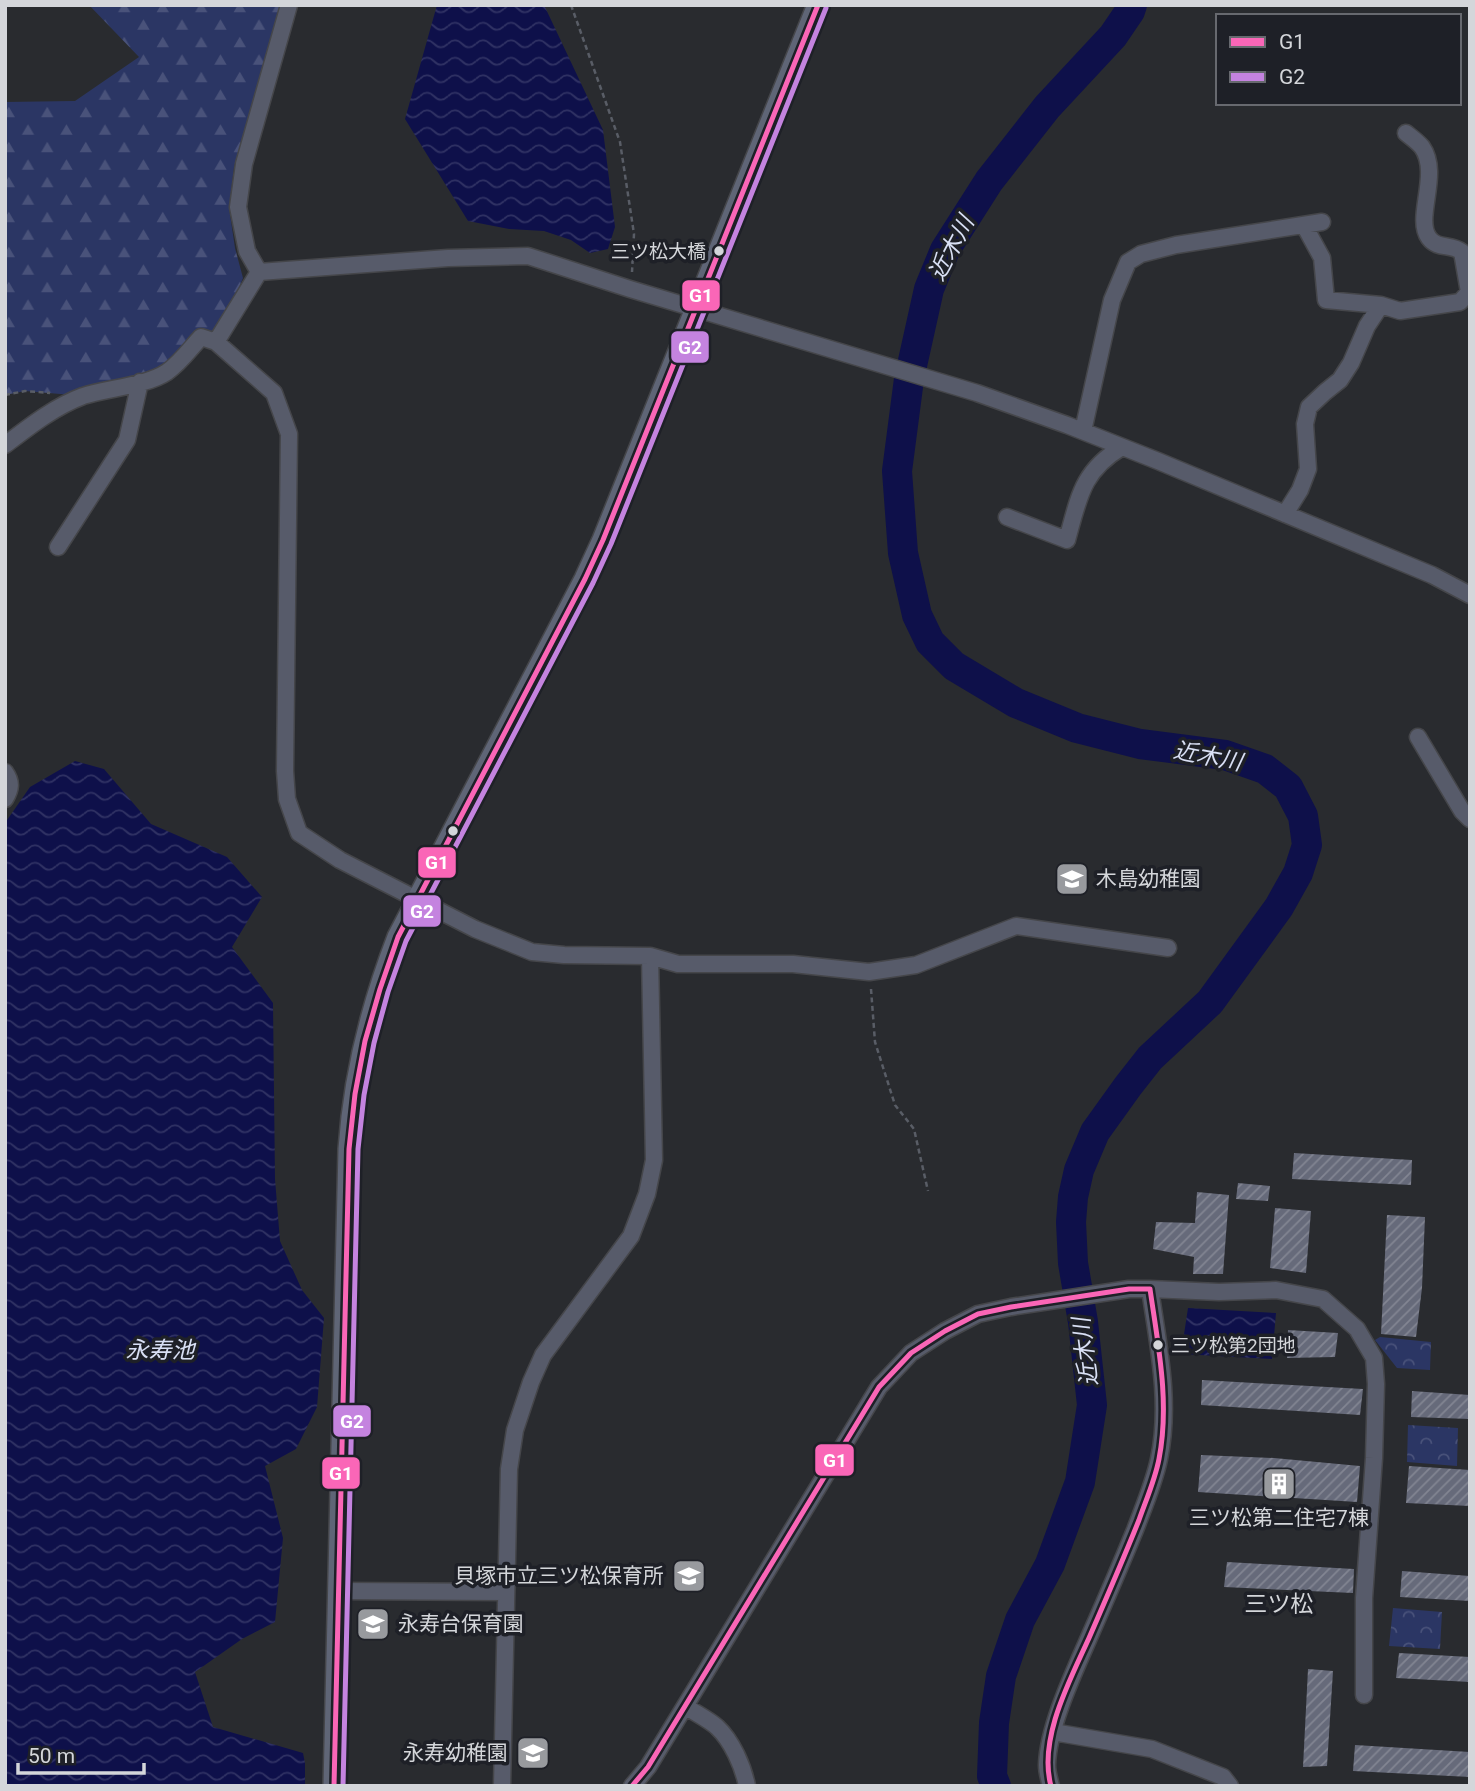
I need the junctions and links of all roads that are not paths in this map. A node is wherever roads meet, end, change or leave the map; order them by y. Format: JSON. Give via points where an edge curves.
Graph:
{"nodes":[{"id":1,"x":289,"y":5,"type":"edge"},
{"id":2,"x":818,"y":5,"type":"edge"},
{"id":3,"x":1406,"y":133,"type":"dead end"},
{"id":4,"x":1322,"y":222,"type":"dead end"},
{"id":5,"x":1304,"y":225,"type":"junction"},
{"id":6,"x":259,"y":272,"type":"junction"},
{"id":7,"x":1381,"y":305,"type":"junction"},
{"id":8,"x":696,"y":309,"type":"junction"},
{"id":9,"x":216,"y":342,"type":"junction"},
{"id":10,"x":140,"y":382,"type":"junction"},
{"id":11,"x":1083,"y":430,"type":"junction"},
{"id":12,"x":5,"y":445,"type":"edge"},
{"id":13,"x":1122,"y":447,"type":"junction"},
{"id":14,"x":1286,"y":514,"type":"junction"},
{"id":15,"x":1007,"y":517,"type":"dead end"},
{"id":16,"x":58,"y":547,"type":"dead end"},
{"id":17,"x":1470,"y":595,"type":"edge"},
{"id":18,"x":1418,"y":737,"type":"dead end"},
{"id":19,"x":5,"y":772,"type":"edge"},
{"id":20,"x":5,"y":799,"type":"edge"},
{"id":21,"x":1470,"y":819,"type":"edge"},
{"id":22,"x":417,"y":898,"type":"junction"},
{"id":23,"x":1168,"y":948,"type":"dead end"},
{"id":24,"x":650,"y":956,"type":"junction"},
{"id":25,"x":1150,"y":1289,"type":"junction"},
{"id":26,"x":339,"y":1591,"type":"junction"},
{"id":27,"x":506,"y":1592,"type":"junction"},
{"id":28,"x":1364,"y":1695,"type":"dead end"},
{"id":29,"x":685,"y":1706,"type":"junction"},
{"id":30,"x":1053,"y":1732,"type":"junction"},
{"id":31,"x":334,"y":1786,"type":"edge"},
{"id":32,"x":502,"y":1786,"type":"edge"},
{"id":33,"x":632,"y":1786,"type":"edge"},
{"id":34,"x":747,"y":1786,"type":"edge"},
{"id":35,"x":1051,"y":1786,"type":"edge"},
{"id":36,"x":1230,"y":1786,"type":"edge"}],
"edges":[{"from":1,"to":6,"type":"street","via":[[244,164],[239,207],[247,251]]},
{"from":2,"to":8,"type":"main road"},
{"from":3,"to":7,"type":"street","via":[[1427,159],[1430,176],[1424,225],[1428,237],[1437,246],[1462,252],[1469,292],[1460,302],[1401,311]]},
{"from":4,"to":5,"type":"street"},
{"from":5,"to":7,"type":"street","via":[[1322,258],[1326,300]]},
{"from":5,"to":11,"type":"street","via":[[1176,245],[1128,262],[1112,300]]},
{"from":6,"to":8,"type":"street","via":[[528,256]]},
{"from":6,"to":9,"type":"street"},
{"from":7,"to":14,"type":"street","via":[[1340,380],[1309,407],[1305,424],[1308,469]]},
{"from":8,"to":11,"type":"street","via":[[977,393]]},
{"from":8,"to":22,"type":"main road","via":[[585,579]]},
{"from":9,"to":10,"type":"street","via":[[201,337],[166,373]]},
{"from":9,"to":22,"type":"street","via":[[274,393],[289,434],[285,771],[287,799],[299,833],[340,860]]},
{"from":10,"to":12,"type":"street","via":[[54,409]]},
{"from":10,"to":16,"type":"street","via":[[127,440]]},
{"from":11,"to":13,"type":"street"},
{"from":13,"to":14,"type":"street"},
{"from":13,"to":15,"type":"street","via":[[1090,474],[1067,540]]},
{"from":14,"to":17,"type":"street"},
{"from":18,"to":21,"type":"street"},
{"from":19,"to":20,"type":"street","via":[[11,781]]},
{"from":22,"to":24,"type":"street","via":[[532,952]]},
{"from":22,"to":26,"type":"main road","via":[[375,1000],[351,1125]]},
{"from":23,"to":24,"type":"street","via":[[1016,926],[916,965],[869,972],[793,964],[678,964]]},
{"from":24,"to":27,"type":"street","via":[[654,1160],[647,1194],[631,1236],[543,1355],[531,1382],[515,1430],[509,1469]]},
{"from":25,"to":28,"type":"street","via":[[1276,1290],[1323,1299],[1357,1329],[1374,1358],[1377,1384],[1364,1598]]},
{"from":25,"to":29,"type":"street","via":[[978,1314],[911,1353],[879,1387]]},
{"from":25,"to":30,"type":"street","via":[[1164,1385],[1164,1430],[1158,1461]]},
{"from":26,"to":27,"type":"street"},
{"from":26,"to":31,"type":"main road"},
{"from":27,"to":32,"type":"street"},
{"from":29,"to":33,"type":"street"},
{"from":29,"to":34,"type":"street","via":[[717,1727],[730,1744]]},
{"from":30,"to":35,"type":"street","via":[[1047,1767]]},
{"from":30,"to":36,"type":"street","via":[[1152,1749],[1223,1777]]}]}
